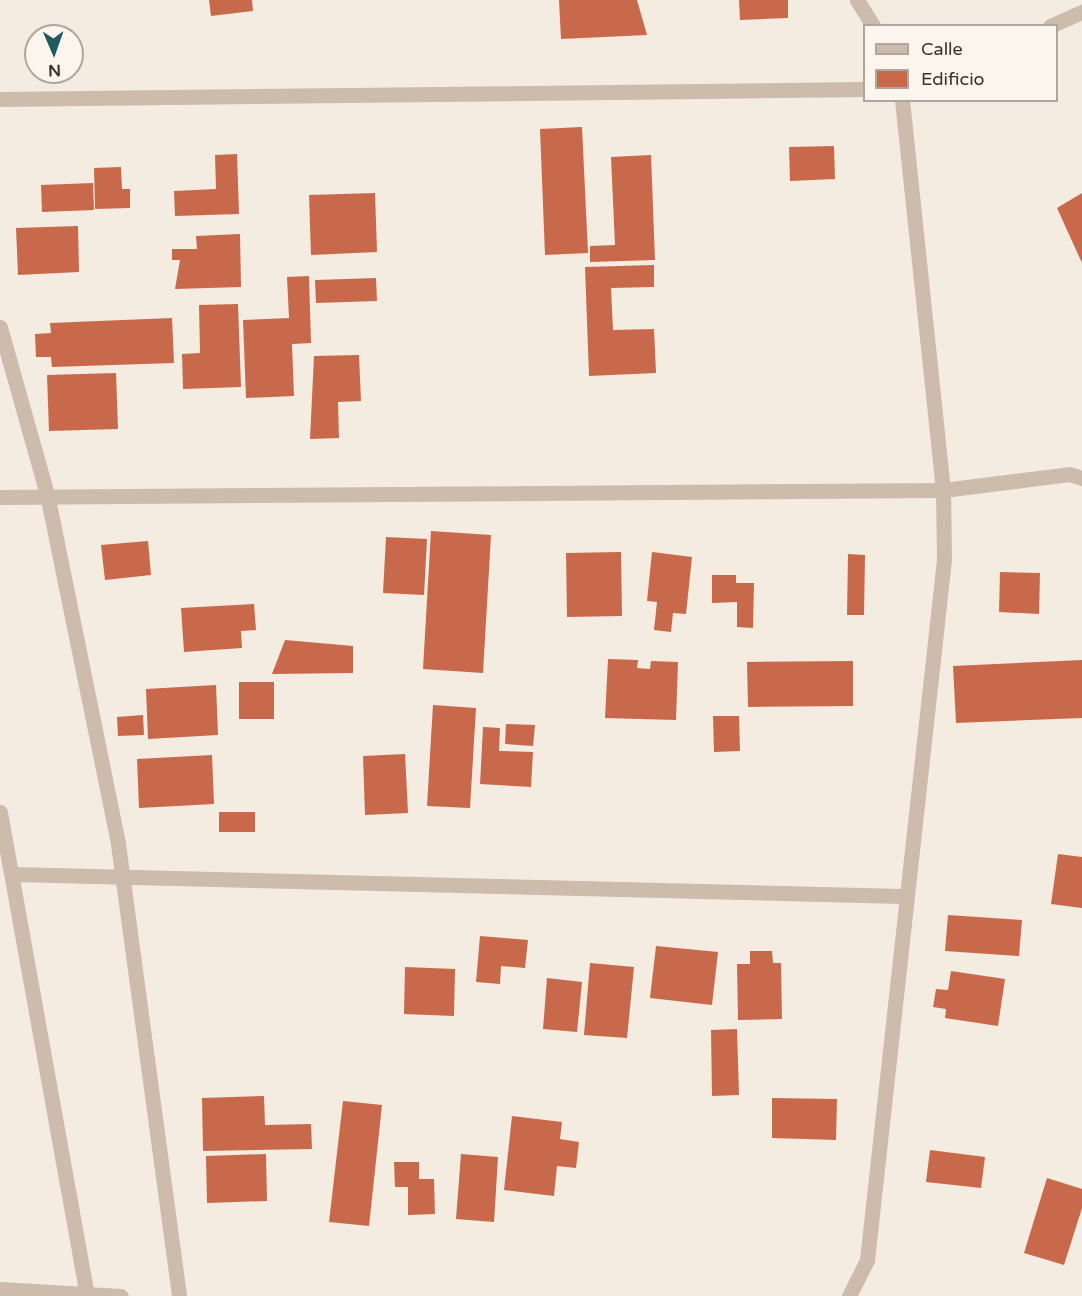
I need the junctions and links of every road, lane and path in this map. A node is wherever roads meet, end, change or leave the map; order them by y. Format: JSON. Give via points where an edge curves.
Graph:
{"nodes":[{"id":1,"x":857,"y":0,"type":"edge"},
{"id":2,"x":1082,"y":12,"type":"edge"},
{"id":3,"x":872,"y":24,"type":"edge"},
{"id":4,"x":1055,"y":24,"type":"edge"},
{"id":5,"x":863,"y":89,"type":"edge"},
{"id":6,"x":0,"y":99,"type":"edge"},
{"id":7,"x":902,"y":102,"type":"edge"},
{"id":8,"x":0,"y":327,"type":"edge"},
{"id":9,"x":1082,"y":478,"type":"edge"},
{"id":10,"x":944,"y":490,"type":"junction"},
{"id":11,"x":47,"y":495,"type":"junction"},
{"id":12,"x":0,"y":497,"type":"edge"},
{"id":13,"x":0,"y":812,"type":"edge"},
{"id":14,"x":12,"y":874,"type":"junction"},
{"id":15,"x":122,"y":878,"type":"junction"},
{"id":16,"x":903,"y":896,"type":"junction"},
{"id":17,"x":0,"y":1289,"type":"edge"},
{"id":18,"x":87,"y":1295,"type":"edge"},
{"id":19,"x":121,"y":1296,"type":"edge"},
{"id":20,"x":179,"y":1296,"type":"edge"},
{"id":21,"x":849,"y":1296,"type":"edge"}],
"edges":[{"from":1,"to":3,"type":"street"},
{"from":2,"to":4,"type":"street"},
{"from":5,"to":6,"type":"street"},
{"from":7,"to":10,"type":"street"},
{"from":8,"to":11,"type":"street"},
{"from":9,"to":10,"type":"street","via":[[1068,474]]},
{"from":10,"to":11,"type":"street"},
{"from":10,"to":16,"type":"street","via":[[944,559]]},
{"from":11,"to":12,"type":"street"},
{"from":11,"to":15,"type":"street"},
{"from":13,"to":14,"type":"street"},
{"from":14,"to":15,"type":"street"},
{"from":14,"to":18,"type":"street"},
{"from":15,"to":16,"type":"street"},
{"from":15,"to":20,"type":"street"},
{"from":16,"to":21,"type":"street","via":[[867,1260]]},
{"from":17,"to":18,"type":"street"},
{"from":18,"to":19,"type":"street"}]}
